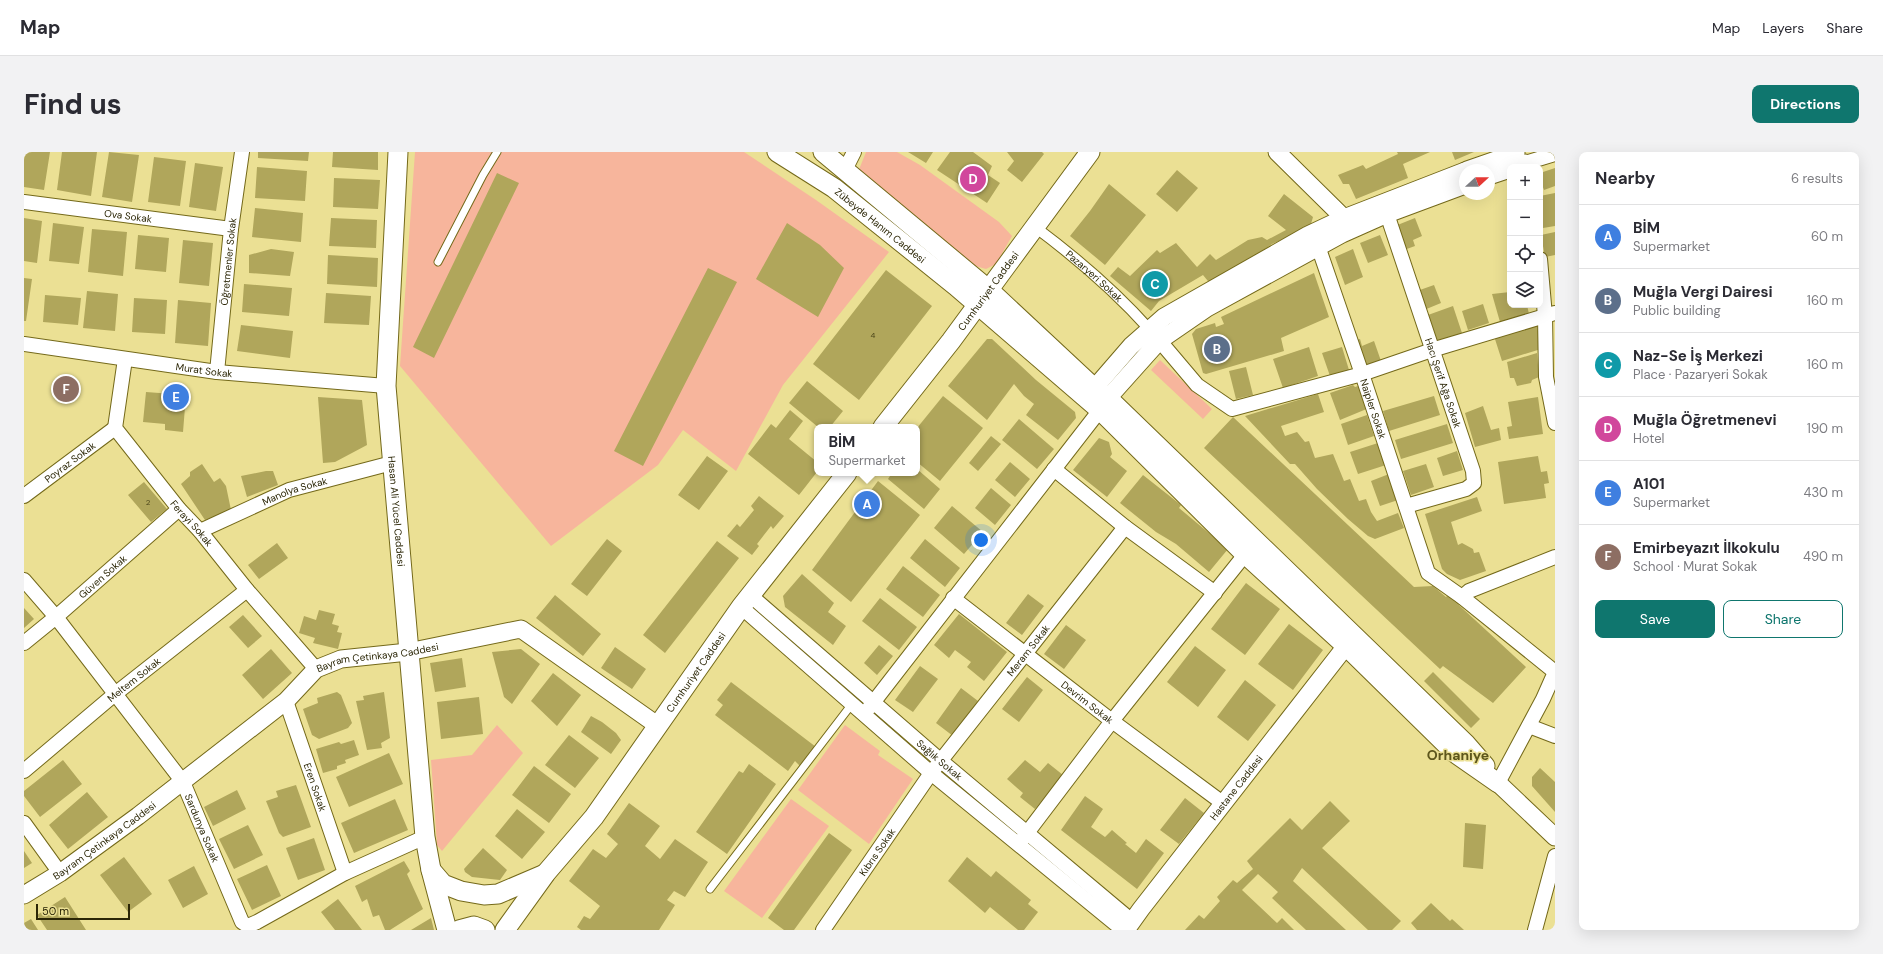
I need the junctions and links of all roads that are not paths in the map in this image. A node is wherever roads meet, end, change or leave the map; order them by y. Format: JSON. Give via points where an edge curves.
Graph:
{"nodes":[{"id":1,"x":242,"y":152,"type":"edge"},
{"id":2,"x":398,"y":152,"type":"edge"},
{"id":3,"x":498,"y":152,"type":"edge"},
{"id":4,"x":777,"y":152,"type":"edge"},
{"id":5,"x":823,"y":152,"type":"edge"},
{"id":6,"x":854,"y":152,"type":"edge"},
{"id":7,"x":1090,"y":152,"type":"edge"},
{"id":8,"x":1278,"y":152,"type":"edge"},
{"id":9,"x":1555,"y":154,"type":"edge"},
{"id":10,"x":1515,"y":162,"type":"edge"},
{"id":11,"x":1495,"y":165,"type":"edge"},
{"id":12,"x":845,"y":170,"type":"junction"},
{"id":13,"x":1459,"y":173,"type":"edge"},
{"id":14,"x":1495,"y":173,"type":"edge"},
{"id":15,"x":1459,"y":187,"type":"edge"},
{"id":16,"x":834,"y":188,"type":"junction"},
{"id":17,"x":24,"y":202,"type":"edge"},
{"id":18,"x":1387,"y":214,"type":"junction"},
{"id":19,"x":1349,"y":223,"type":"junction"},
{"id":20,"x":1035,"y":227,"type":"junction"},
{"id":21,"x":231,"y":229,"type":"junction"},
{"id":22,"x":1318,"y":246,"type":"junction"},
{"id":23,"x":438,"y":262,"type":"dead end"},
{"id":24,"x":1542,"y":272,"type":"edge"},
{"id":25,"x":984,"y":297,"type":"junction"},
{"id":26,"x":1550,"y":315,"type":"edge"},
{"id":27,"x":1155,"y":336,"type":"junction"},
{"id":28,"x":24,"y":344,"type":"edge"},
{"id":29,"x":1433,"y":350,"type":"junction"},
{"id":30,"x":125,"y":359,"type":"junction"},
{"id":31,"x":217,"y":372,"type":"junction"},
{"id":32,"x":1362,"y":374,"type":"junction"},
{"id":33,"x":1550,"y":377,"type":"edge"},
{"id":34,"x":386,"y":386,"type":"junction"},
{"id":35,"x":1097,"y":398,"type":"junction"},
{"id":36,"x":1555,"y":423,"type":"edge"},
{"id":37,"x":885,"y":424,"type":"edge"},
{"id":38,"x":115,"y":428,"type":"junction"},
{"id":39,"x":392,"y":464,"type":"junction"},
{"id":40,"x":1054,"y":469,"type":"junction"},
{"id":41,"x":845,"y":476,"type":"edge"},
{"id":42,"x":24,"y":496,"type":"edge"},
{"id":43,"x":1406,"y":506,"type":"junction"},
{"id":44,"x":179,"y":510,"type":"junction"},
{"id":45,"x":1124,"y":527,"type":"junction"},
{"id":46,"x":200,"y":531,"type":"junction"},
{"id":47,"x":1250,"y":547,"type":"junction"},
{"id":48,"x":1555,"y":557,"type":"edge"},
{"id":49,"x":24,"y":580,"type":"edge"},
{"id":50,"x":247,"y":590,"type":"junction"},
{"id":51,"x":1215,"y":593,"type":"junction"},
{"id":52,"x":1462,"y":596,"type":"junction"},
{"id":53,"x":953,"y":598,"type":"junction"},
{"id":54,"x":746,"y":601,"type":"junction"},
{"id":55,"x":56,"y":617,"type":"junction"},
{"id":56,"x":24,"y":643,"type":"edge"},
{"id":57,"x":1346,"y":646,"type":"junction"},
{"id":58,"x":408,"y":652,"type":"junction"},
{"id":59,"x":1023,"y":654,"type":"junction"},
{"id":60,"x":316,"y":669,"type":"junction"},
{"id":61,"x":115,"y":694,"type":"junction"},
{"id":62,"x":1550,"y":698,"type":"edge"},
{"id":63,"x":286,"y":701,"type":"junction"},
{"id":64,"x":874,"y":701,"type":"junction"},
{"id":65,"x":852,"y":704,"type":"junction"},
{"id":66,"x":864,"y":714,"type":"junction"},
{"id":67,"x":1112,"y":722,"type":"junction"},
{"id":68,"x":657,"y":725,"type":"junction"},
{"id":69,"x":1529,"y":726,"type":"junction"},
{"id":70,"x":1555,"y":736,"type":"edge"},
{"id":71,"x":940,"y":760,"type":"junction"},
{"id":72,"x":24,"y":771,"type":"edge"},
{"id":73,"x":931,"y":773,"type":"junction"},
{"id":74,"x":183,"y":782,"type":"junction"},
{"id":75,"x":1498,"y":783,"type":"junction"},
{"id":76,"x":1224,"y":804,"type":"junction"},
{"id":77,"x":24,"y":823,"type":"edge"},
{"id":78,"x":425,"y":837,"type":"junction"},
{"id":79,"x":1555,"y":837,"type":"edge"},
{"id":80,"x":1022,"y":839,"type":"junction"},
{"id":81,"x":1555,"y":856,"type":"edge"},
{"id":82,"x":431,"y":870,"type":"junction"},
{"id":83,"x":60,"y":873,"type":"junction"},
{"id":84,"x":345,"y":873,"type":"junction"},
{"id":85,"x":546,"y":873,"type":"junction"},
{"id":86,"x":710,"y":889,"type":"dead end"},
{"id":87,"x":24,"y":895,"type":"edge"},
{"id":88,"x":1127,"y":927,"type":"edge"},
{"id":89,"x":447,"y":930,"type":"edge"},
{"id":90,"x":459,"y":930,"type":"edge"},
{"id":91,"x":485,"y":930,"type":"edge"},
{"id":92,"x":505,"y":930,"type":"edge"},
{"id":93,"x":823,"y":930,"type":"edge"},
{"id":94,"x":1535,"y":930,"type":"edge"}],
"edges":[{"from":1,"to":21,"type":"street","name":"Öğretmenler Sokak"},
{"from":2,"to":34,"type":"main road","name":"Hasan Ali Yücel Caddesi"},
{"from":3,"to":23,"type":"lane","via":[[483,175]]},
{"from":4,"to":16,"type":"main road","name":"Zübeyde Hanım Caddesi"},
{"from":5,"to":12,"type":"main road","name":"Zübeyde Hanım Caddesi"},
{"from":6,"to":12,"type":"street"},
{"from":7,"to":20,"type":"main road","name":"Cumhuriyet Caddesi"},
{"from":8,"to":19,"type":"street"},
{"from":9,"to":10,"type":"street"},
{"from":10,"to":11,"type":"street"},
{"from":10,"to":14,"type":"street"},
{"from":12,"to":16,"type":"main road"},
{"from":12,"to":25,"type":"main road","name":"Zübeyde Hanım Caddesi"},
{"from":13,"to":19,"type":"street"},
{"from":15,"to":18,"type":"street"},
{"from":16,"to":25,"type":"main road","name":"Zübeyde Hanım Caddesi"},
{"from":17,"to":21,"type":"street","name":"Ova Sokak"},
{"from":18,"to":19,"type":"street"},
{"from":18,"to":29,"type":"street","name":"Hacı Şerif Ağa Sokak"},
{"from":19,"to":22,"type":"street"},
{"from":19,"to":27,"type":"street","via":[[1204,293],[1164,317]]},
{"from":20,"to":25,"type":"main road","name":"Cumhuriyet Caddesi"},
{"from":20,"to":27,"type":"street","name":"Pazaryeri Sokak","via":[[1058,244],[1136,315]]},
{"from":21,"to":31,"type":"street","name":"Öğretmenler Sokak"},
{"from":22,"to":27,"type":"street"},
{"from":22,"to":32,"type":"street","name":"Naipler Sokak"},
{"from":24,"to":26,"type":"street"},
{"from":25,"to":35,"type":"main road"},
{"from":25,"to":37,"type":"main road","name":"Cumhuriyet Caddesi"},
{"from":26,"to":29,"type":"street"},
{"from":26,"to":33,"type":"street"},
{"from":27,"to":32,"type":"street","via":[[1197,385],[1232,409]]},
{"from":27,"to":35,"type":"street"},
{"from":28,"to":30,"type":"street","name":"Murat Sokak"},
{"from":29,"to":32,"type":"street"},
{"from":29,"to":43,"type":"street","name":"Hacı Şerif Ağa Sokak","via":[[1473,471],[1474,483],[1466,489]]},
{"from":30,"to":31,"type":"street","name":"Murat Sokak"},
{"from":30,"to":38,"type":"street"},
{"from":31,"to":34,"type":"street","name":"Murat Sokak"},
{"from":32,"to":43,"type":"street","name":"Naipler Sokak"},
{"from":33,"to":36,"type":"street"},
{"from":34,"to":39,"type":"main road","name":"Hasan Ali Yücel Caddesi"},
{"from":35,"to":40,"type":"street"},
{"from":35,"to":47,"type":"main road"},
{"from":38,"to":42,"type":"street","name":"Poyraz Sokak"},
{"from":38,"to":44,"type":"street","name":"Ferayi Sokak"},
{"from":39,"to":46,"type":"street","name":"Manolya Sokak","via":[[289,490]]},
{"from":39,"to":58,"type":"main road","name":"Hasan Ali Yücel Caddesi"},
{"from":40,"to":45,"type":"street"},
{"from":40,"to":53,"type":"street"},
{"from":41,"to":54,"type":"main road","name":"Cumhuriyet Caddesi"},
{"from":43,"to":52,"type":"street","name":"Naipler Sokak","via":[[1428,573]]},
{"from":44,"to":46,"type":"street","name":"Ferayi Sokak"},
{"from":44,"to":55,"type":"street","name":"Güven Sokak"},
{"from":45,"to":51,"type":"street"},
{"from":45,"to":59,"type":"street","name":"Meram Sokak"},
{"from":46,"to":50,"type":"street","name":"Ferayi Sokak"},
{"from":47,"to":51,"type":"street"},
{"from":47,"to":57,"type":"main road"},
{"from":47,"to":75,"type":"main road","via":[[1465,743]]},
{"from":48,"to":52,"type":"street"},
{"from":49,"to":55,"type":"street","name":"Sardunya Sokak"},
{"from":50,"to":60,"type":"street","name":"Ferayi Sokak"},
{"from":50,"to":61,"type":"street","name":"Meltem Sokak"},
{"from":51,"to":67,"type":"street"},
{"from":52,"to":62,"type":"street","via":[[1555,672]]},
{"from":53,"to":59,"type":"street","name":"Devrim Sokak"},
{"from":53,"to":64,"type":"street"},
{"from":54,"to":64,"type":"street","name":"Sağlık Sokak"},
{"from":54,"to":65,"type":"street","name":"Sağlık Sokak"},
{"from":54,"to":68,"type":"main road","name":"Cumhuriyet Caddesi"},
{"from":55,"to":56,"type":"street","name":"Güven Sokak"},
{"from":55,"to":61,"type":"street","name":"Sardunya Sokak"},
{"from":57,"to":75,"type":"main road","via":[[1455,753]]},
{"from":57,"to":76,"type":"street","name":"Hastane Caddesi"},
{"from":58,"to":60,"type":"street","name":"Bayram Çetinkaya Caddesi","via":[[341,659]]},
{"from":58,"to":68,"type":"street","name":"Bayram Çetinkaya Caddesi","via":[[521,629]]},
{"from":58,"to":78,"type":"main road","name":"Hasan Ali Yücel Caddesi"},
{"from":59,"to":67,"type":"street","name":"Devrim Sokak"},
{"from":59,"to":71,"type":"street","name":"Meram Sokak"},
{"from":60,"to":63,"type":"street","name":"Bayram Çetinkaya Caddesi"},
{"from":61,"to":72,"type":"street","name":"Meltem Sokak"},
{"from":61,"to":74,"type":"street","name":"Sardunya Sokak"},
{"from":62,"to":69,"type":"street"},
{"from":63,"to":74,"type":"street","name":"Bayram Çetinkaya Caddesi"},
{"from":63,"to":84,"type":"street","name":"Eren Sokak"},
{"from":64,"to":66,"type":"street"},
{"from":64,"to":71,"type":"street","name":"Sağlık Sokak"},
{"from":65,"to":66,"type":"street","name":"Sağlık Sokak"},
{"from":65,"to":86,"type":"lane"},
{"from":66,"to":73,"type":"street","name":"Sağlık Sokak"},
{"from":67,"to":76,"type":"street","name":"Devrim Sokak"},
{"from":67,"to":80,"type":"street"},
{"from":68,"to":85,"type":"main road","name":"Cumhuriyet Caddesi","via":[[594,817]]},
{"from":69,"to":70,"type":"street"},
{"from":69,"to":75,"type":"street"},
{"from":71,"to":73,"type":"street","name":"Meram Sokak"},
{"from":71,"to":80,"type":"street","name":"Sağlık Sokak"},
{"from":73,"to":80,"type":"street","name":"Sağlık Sokak"},
{"from":73,"to":93,"type":"street","name":"Kıbrıs Sokak"},
{"from":74,"to":83,"type":"street","name":"Bayram Çetinkaya Caddesi"},
{"from":74,"to":84,"type":"street","name":"Sardunya Sokak","via":[[242,922],[248,926]]},
{"from":75,"to":79,"type":"street"},
{"from":76,"to":88,"type":"street","name":"Hastane Caddesi"},
{"from":77,"to":83,"type":"street"},
{"from":78,"to":82,"type":"main road","name":"Hasan Ali Yücel Caddesi"},
{"from":78,"to":84,"type":"street","name":"Sardunya Sokak"},
{"from":80,"to":88,"type":"street","name":"Sağlık Sokak"},
{"from":81,"to":94,"type":"street"},
{"from":82,"to":85,"type":"main road","via":[[442,884],[484,895],[498,894]]},
{"from":82,"to":89,"type":"main road","name":"Hasan Ali Yücel Caddesi"},
{"from":83,"to":87,"type":"street","name":"Bayram Çetinkaya Caddesi"},
{"from":85,"to":92,"type":"main road","name":"Cumhuriyet Caddesi"},
{"from":90,"to":91,"type":"main road","via":[[474,926]]}]}
